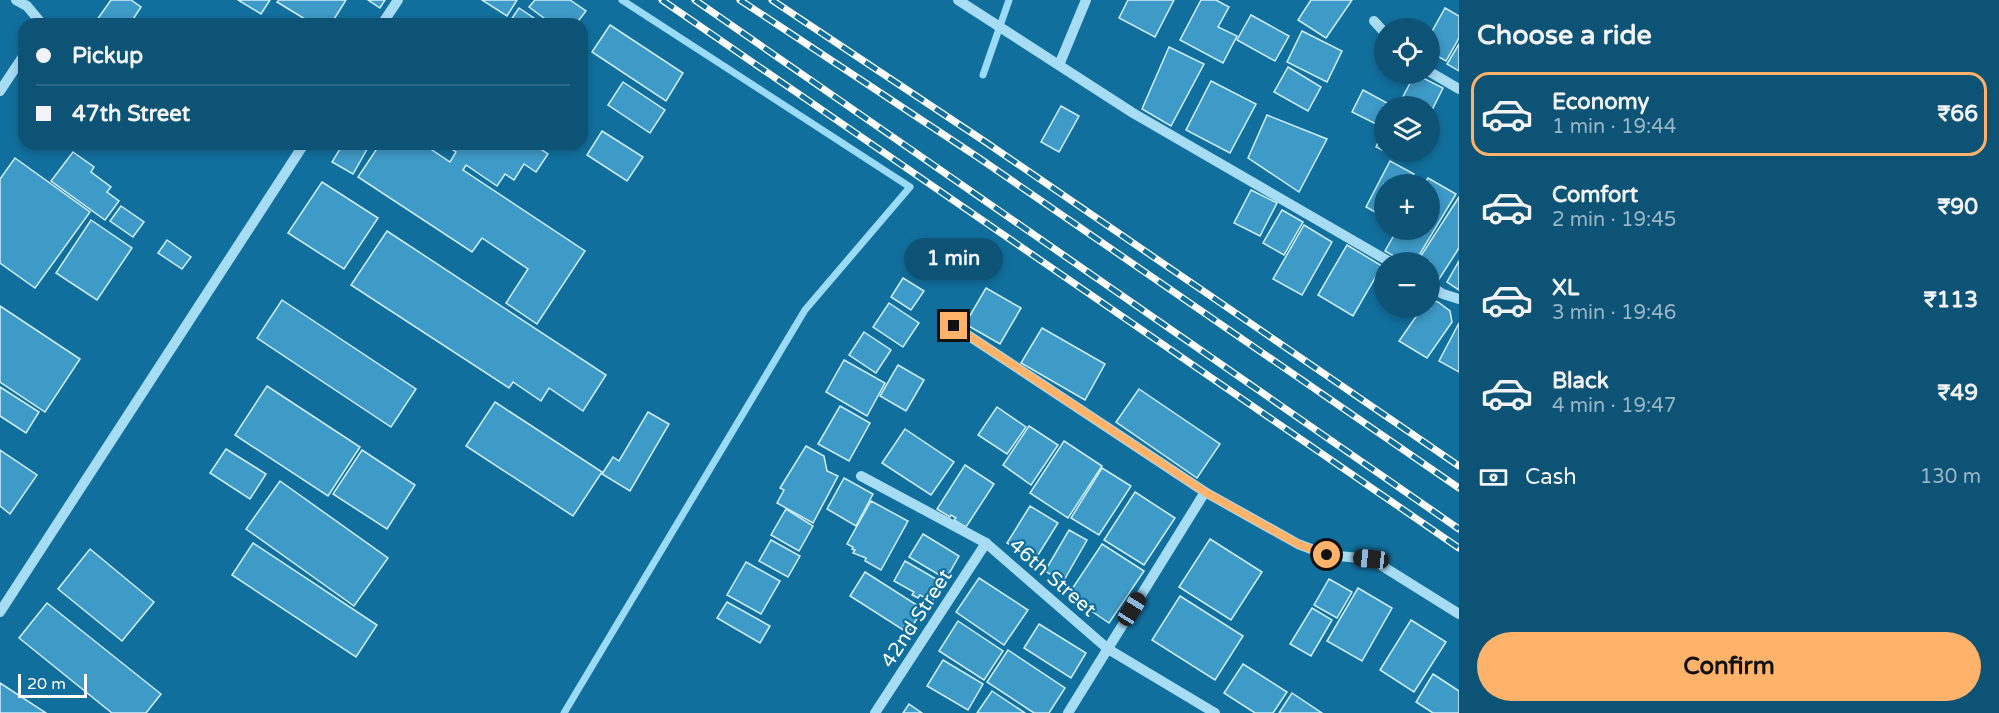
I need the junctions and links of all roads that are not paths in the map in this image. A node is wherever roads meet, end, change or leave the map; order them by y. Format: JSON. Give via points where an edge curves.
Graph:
{"nodes":[{"id":1,"x":16,"y":0,"type":"edge"},
{"id":2,"x":398,"y":0,"type":"edge"},
{"id":3,"x":958,"y":0,"type":"edge"},
{"id":4,"x":1086,"y":0,"type":"edge"},
{"id":5,"x":37,"y":18,"type":"edge"},
{"id":6,"x":386,"y":18,"type":"edge"},
{"id":7,"x":18,"y":64,"type":"edge"},
{"id":8,"x":1059,"y":65,"type":"junction"},
{"id":9,"x":1440,"y":78,"type":"edge"},
{"id":10,"x":1459,"y":89,"type":"edge"},
{"id":11,"x":0,"y":91,"type":"edge"},
{"id":12,"x":300,"y":150,"type":"edge"},
{"id":13,"x":1374,"y":253,"type":"edge"},
{"id":14,"x":1440,"y":292,"type":"edge"},
{"id":15,"x":1459,"y":299,"type":"edge"},
{"id":16,"x":954,"y":326,"type":"dead end"},
{"id":17,"x":861,"y":476,"type":"dead end"},
{"id":18,"x":1205,"y":492,"type":"junction"},
{"id":19,"x":986,"y":543,"type":"junction"},
{"id":20,"x":0,"y":612,"type":"edge"},
{"id":21,"x":1459,"y":614,"type":"edge"},
{"id":22,"x":1108,"y":649,"type":"junction"},
{"id":23,"x":875,"y":713,"type":"edge"},
{"id":24,"x":1068,"y":713,"type":"edge"},
{"id":25,"x":1215,"y":713,"type":"edge"}],
"edges":[{"from":1,"to":5,"type":"street"},
{"from":2,"to":6,"type":"street"},
{"from":3,"to":8,"type":"street"},
{"from":4,"to":8,"type":"street"},
{"from":7,"to":11,"type":"street"},
{"from":8,"to":13,"type":"street"},
{"from":9,"to":10,"type":"street"},
{"from":12,"to":20,"type":"street"},
{"from":14,"to":15,"type":"street"},
{"from":16,"to":18,"type":"street"},
{"from":17,"to":19,"type":"street","name":"46th Street"},
{"from":18,"to":21,"type":"street","via":[[1298,544],[1327,555],[1371,559]]},
{"from":18,"to":22,"type":"street"},
{"from":19,"to":22,"type":"street","name":"46th Street"},
{"from":19,"to":23,"type":"street","name":"42nd Street"},
{"from":22,"to":24,"type":"street"},
{"from":22,"to":25,"type":"street","name":"46th Street"}]}
